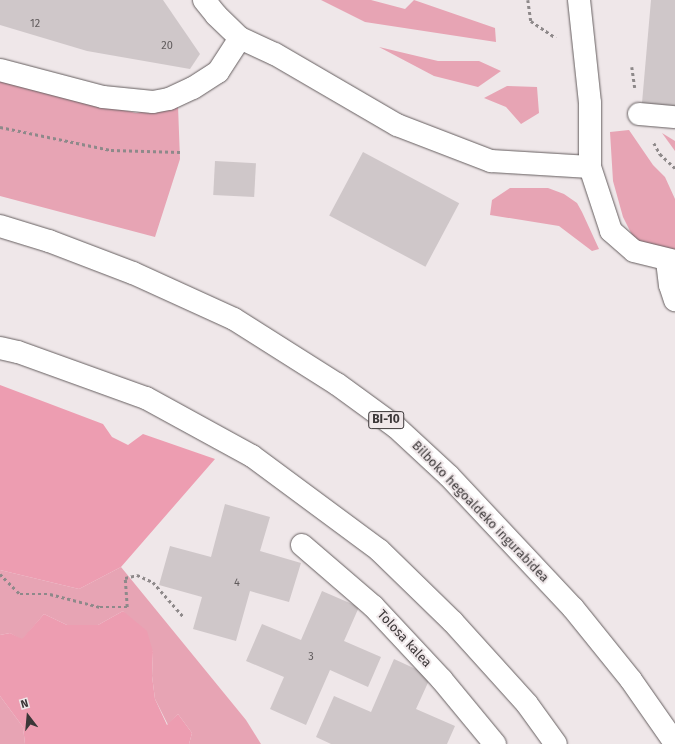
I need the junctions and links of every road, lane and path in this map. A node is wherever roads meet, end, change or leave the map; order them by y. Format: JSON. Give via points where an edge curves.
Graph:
{"nodes":[{"id":1,"x":528,"y":0,"type":"edge"},
{"id":2,"x":579,"y":0,"type":"edge"},
{"id":3,"x":210,"y":8,"type":"edge"},
{"id":4,"x":240,"y":38,"type":"junction"},
{"id":5,"x":584,"y":45,"type":"junction"},
{"id":6,"x":0,"y":70,"type":"edge"},
{"id":7,"x":639,"y":114,"type":"dead end"},
{"id":8,"x":675,"y":117,"type":"edge"},
{"id":9,"x":0,"y":127,"type":"edge"},
{"id":10,"x":180,"y":152,"type":"dead end"},
{"id":11,"x":590,"y":167,"type":"junction"},
{"id":12,"x":0,"y":226,"type":"edge"},
{"id":13,"x":671,"y":261,"type":"edge"},
{"id":14,"x":675,"y":300,"type":"edge"},
{"id":15,"x":0,"y":348,"type":"edge"},
{"id":16,"x":302,"y":545,"type":"dead end"},
{"id":17,"x":0,"y":574,"type":"edge"},
{"id":18,"x":183,"y":616,"type":"dead end"},
{"id":19,"x":675,"y":743,"type":"edge"},
{"id":20,"x":494,"y":744,"type":"edge"},
{"id":21,"x":556,"y":744,"type":"edge"}],
"edges":[{"from":1,"to":5,"type":"path","via":[[531,21],[566,46]]},
{"from":2,"to":5,"type":"main road"},
{"from":3,"to":4,"type":"main road"},
{"from":4,"to":6,"type":"main road","via":[[218,72],[192,88],[153,102],[103,97]]},
{"from":4,"to":11,"type":"main road","via":[[275,54],[397,126],[465,153],[491,161]]},
{"from":5,"to":11,"type":"main road","via":[[590,103]]},
{"from":7,"to":8,"type":"main road"},
{"from":9,"to":10,"type":"path","via":[[111,150]]},
{"from":11,"to":13,"type":"main road","via":[[611,231],[634,251]]},
{"from":12,"to":19,"type":"main road","name":"Bilboko hegoaldeko ingurabidea","number":"BI-10","via":[[49,241],[133,273],[234,319],[337,384],[396,427],[449,476],[573,608],[630,680]]},
{"from":13,"to":14,"type":"main road","via":[[670,285]]},
{"from":15,"to":21,"type":"main road","via":[[146,398],[252,456],[378,550],[453,622],[527,704]]},
{"from":16,"to":20,"type":"main road","name":"Tolosa kalea","via":[[373,606],[442,680]]},
{"from":17,"to":18,"type":"path","via":[[20,594],[50,594],[100,607],[127,607],[125,578],[137,575],[153,582]]}]}
